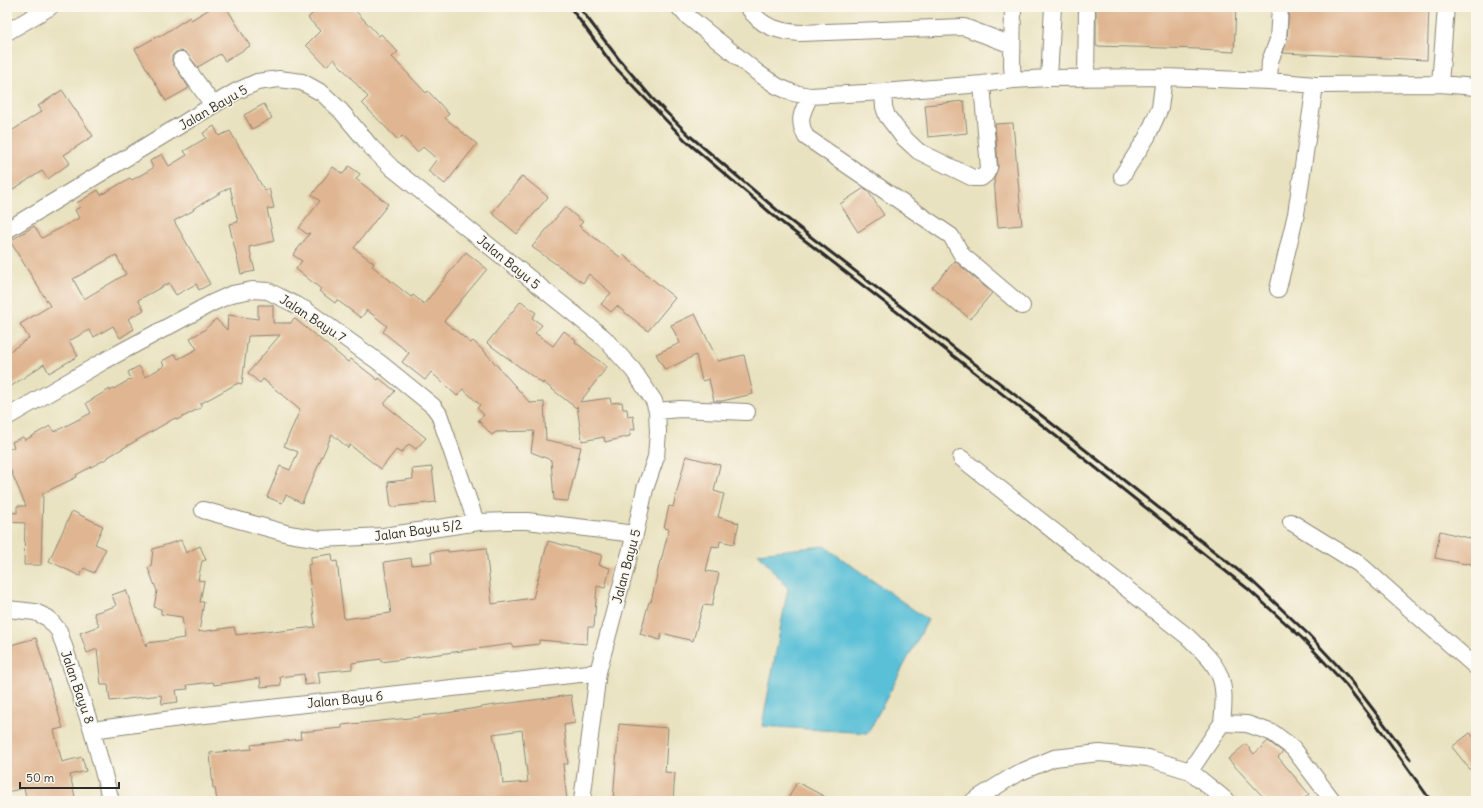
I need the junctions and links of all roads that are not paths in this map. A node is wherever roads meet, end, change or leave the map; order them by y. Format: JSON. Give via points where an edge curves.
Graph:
{"nodes":[{"id":1,"x":50,"y":7,"type":"edge"},
{"id":2,"x":679,"y":7,"type":"edge"},
{"id":3,"x":748,"y":7,"type":"edge"},
{"id":4,"x":1013,"y":7,"type":"edge"},
{"id":5,"x":1053,"y":7,"type":"edge"},
{"id":6,"x":1087,"y":7,"type":"edge"},
{"id":7,"x":1280,"y":7,"type":"edge"},
{"id":8,"x":1446,"y":7,"type":"edge"},
{"id":9,"x":7,"y":32,"type":"edge"},
{"id":10,"x":1012,"y":45,"type":"junction"},
{"id":11,"x":181,"y":60,"type":"dead end"},
{"id":12,"x":1164,"y":77,"type":"junction"},
{"id":13,"x":1049,"y":78,"type":"junction"},
{"id":14,"x":1086,"y":78,"type":"junction"},
{"id":15,"x":1013,"y":80,"type":"junction"},
{"id":16,"x":1269,"y":81,"type":"junction"},
{"id":17,"x":982,"y":84,"type":"junction"},
{"id":18,"x":1440,"y":84,"type":"junction"},
{"id":19,"x":1315,"y":85,"type":"junction"},
{"id":20,"x":1476,"y":87,"type":"edge"},
{"id":21,"x":883,"y":92,"type":"junction"},
{"id":22,"x":810,"y":96,"type":"junction"},
{"id":23,"x":213,"y":105,"type":"junction"},
{"id":24,"x":1122,"y":176,"type":"dead end"},
{"id":25,"x":7,"y":230,"type":"edge"},
{"id":26,"x":1278,"y":289,"type":"dead end"},
{"id":27,"x":1022,"y":306,"type":"dead end"},
{"id":28,"x":657,"y":411,"type":"junction"},
{"id":29,"x":747,"y":412,"type":"dead end"},
{"id":30,"x":7,"y":417,"type":"edge"},
{"id":31,"x":961,"y":458,"type":"dead end"},
{"id":32,"x":203,"y":510,"type":"dead end"},
{"id":33,"x":476,"y":522,"type":"junction"},
{"id":34,"x":1291,"y":522,"type":"dead end"},
{"id":35,"x":635,"y":534,"type":"junction"},
{"id":36,"x":7,"y":609,"type":"edge"},
{"id":37,"x":1476,"y":667,"type":"edge"},
{"id":38,"x":598,"y":672,"type":"junction"},
{"id":39,"x":1222,"y":723,"type":"junction"},
{"id":40,"x":92,"y":730,"type":"junction"},
{"id":41,"x":1190,"y":771,"type":"junction"},
{"id":42,"x":111,"y":801,"type":"edge"},
{"id":43,"x":582,"y":801,"type":"edge"},
{"id":44,"x":973,"y":801,"type":"edge"},
{"id":45,"x":1227,"y":801,"type":"edge"},
{"id":46,"x":1334,"y":801,"type":"edge"}],
"edges":[{"from":1,"to":9,"type":"street"},
{"from":2,"to":22,"type":"street","via":[[776,86]]},
{"from":3,"to":10,"type":"street","via":[[769,27],[781,31],[799,33],[964,27]]},
{"from":4,"to":10,"type":"street"},
{"from":5,"to":13,"type":"street"},
{"from":6,"to":14,"type":"street"},
{"from":7,"to":16,"type":"street","via":[[1278,40],[1270,60]]},
{"from":8,"to":18,"type":"street"},
{"from":10,"to":15,"type":"street"},
{"from":11,"to":23,"type":"street"},
{"from":12,"to":14,"type":"street"},
{"from":12,"to":16,"type":"street"},
{"from":12,"to":24,"type":"street","via":[[1160,108],[1147,137]]},
{"from":13,"to":14,"type":"street"},
{"from":13,"to":15,"type":"street"},
{"from":15,"to":17,"type":"street"},
{"from":16,"to":19,"type":"street"},
{"from":17,"to":21,"type":"street"},
{"from":17,"to":21,"type":"street","via":[[989,168],[981,178],[962,174],[910,145],[887,116]]},
{"from":18,"to":19,"type":"street"},
{"from":18,"to":20,"type":"street"},
{"from":19,"to":26,"type":"street","via":[[1296,214]]},
{"from":21,"to":22,"type":"street"},
{"from":22,"to":27,"type":"street","via":[[802,113],[800,126],[806,137],[951,236],[962,256]]},
{"from":23,"to":25,"type":"street","name":"Jalan Bayu 5"},
{"from":23,"to":28,"type":"street","name":"Jalan Bayu 5","via":[[258,82],[278,79],[302,82],[322,93],[341,110],[371,148],[392,168],[603,337],[633,370],[654,401]]},
{"from":28,"to":29,"type":"street","via":[[680,409]]},
{"from":28,"to":35,"type":"street","name":"Jalan Bayu 5","via":[[656,457],[645,489]]},
{"from":30,"to":33,"type":"street","name":"Jalan Bayu 7","via":[[212,303],[232,294],[252,290],[268,291],[306,310],[380,363],[433,406],[439,414]]},
{"from":31,"to":39,"type":"street","via":[[1210,658],[1222,677]]},
{"from":32,"to":33,"type":"street","name":"Jalan Bayu 5/2","via":[[289,534],[320,539],[384,536]]},
{"from":33,"to":35,"type":"street","name":"Jalan Bayu 5/2","via":[[527,521]]},
{"from":34,"to":37,"type":"street","via":[[1359,564]]},
{"from":35,"to":38,"type":"street","name":"Jalan Bayu 5"},
{"from":36,"to":40,"type":"street","name":"Jalan Bayu 8","via":[[35,612],[48,618],[59,631]]},
{"from":38,"to":40,"type":"street","name":"Jalan Bayu 6","via":[[187,717]]},
{"from":38,"to":43,"type":"street","name":"Jalan Bayu 5"},
{"from":39,"to":41,"type":"street"},
{"from":39,"to":46,"type":"street","via":[[1247,724],[1273,733],[1293,748]]},
{"from":40,"to":42,"type":"street","name":"Jalan Bayu 8"},
{"from":41,"to":44,"type":"street","via":[[1148,758],[1100,753],[1054,758],[1016,774]]},
{"from":41,"to":45,"type":"street"}]}
